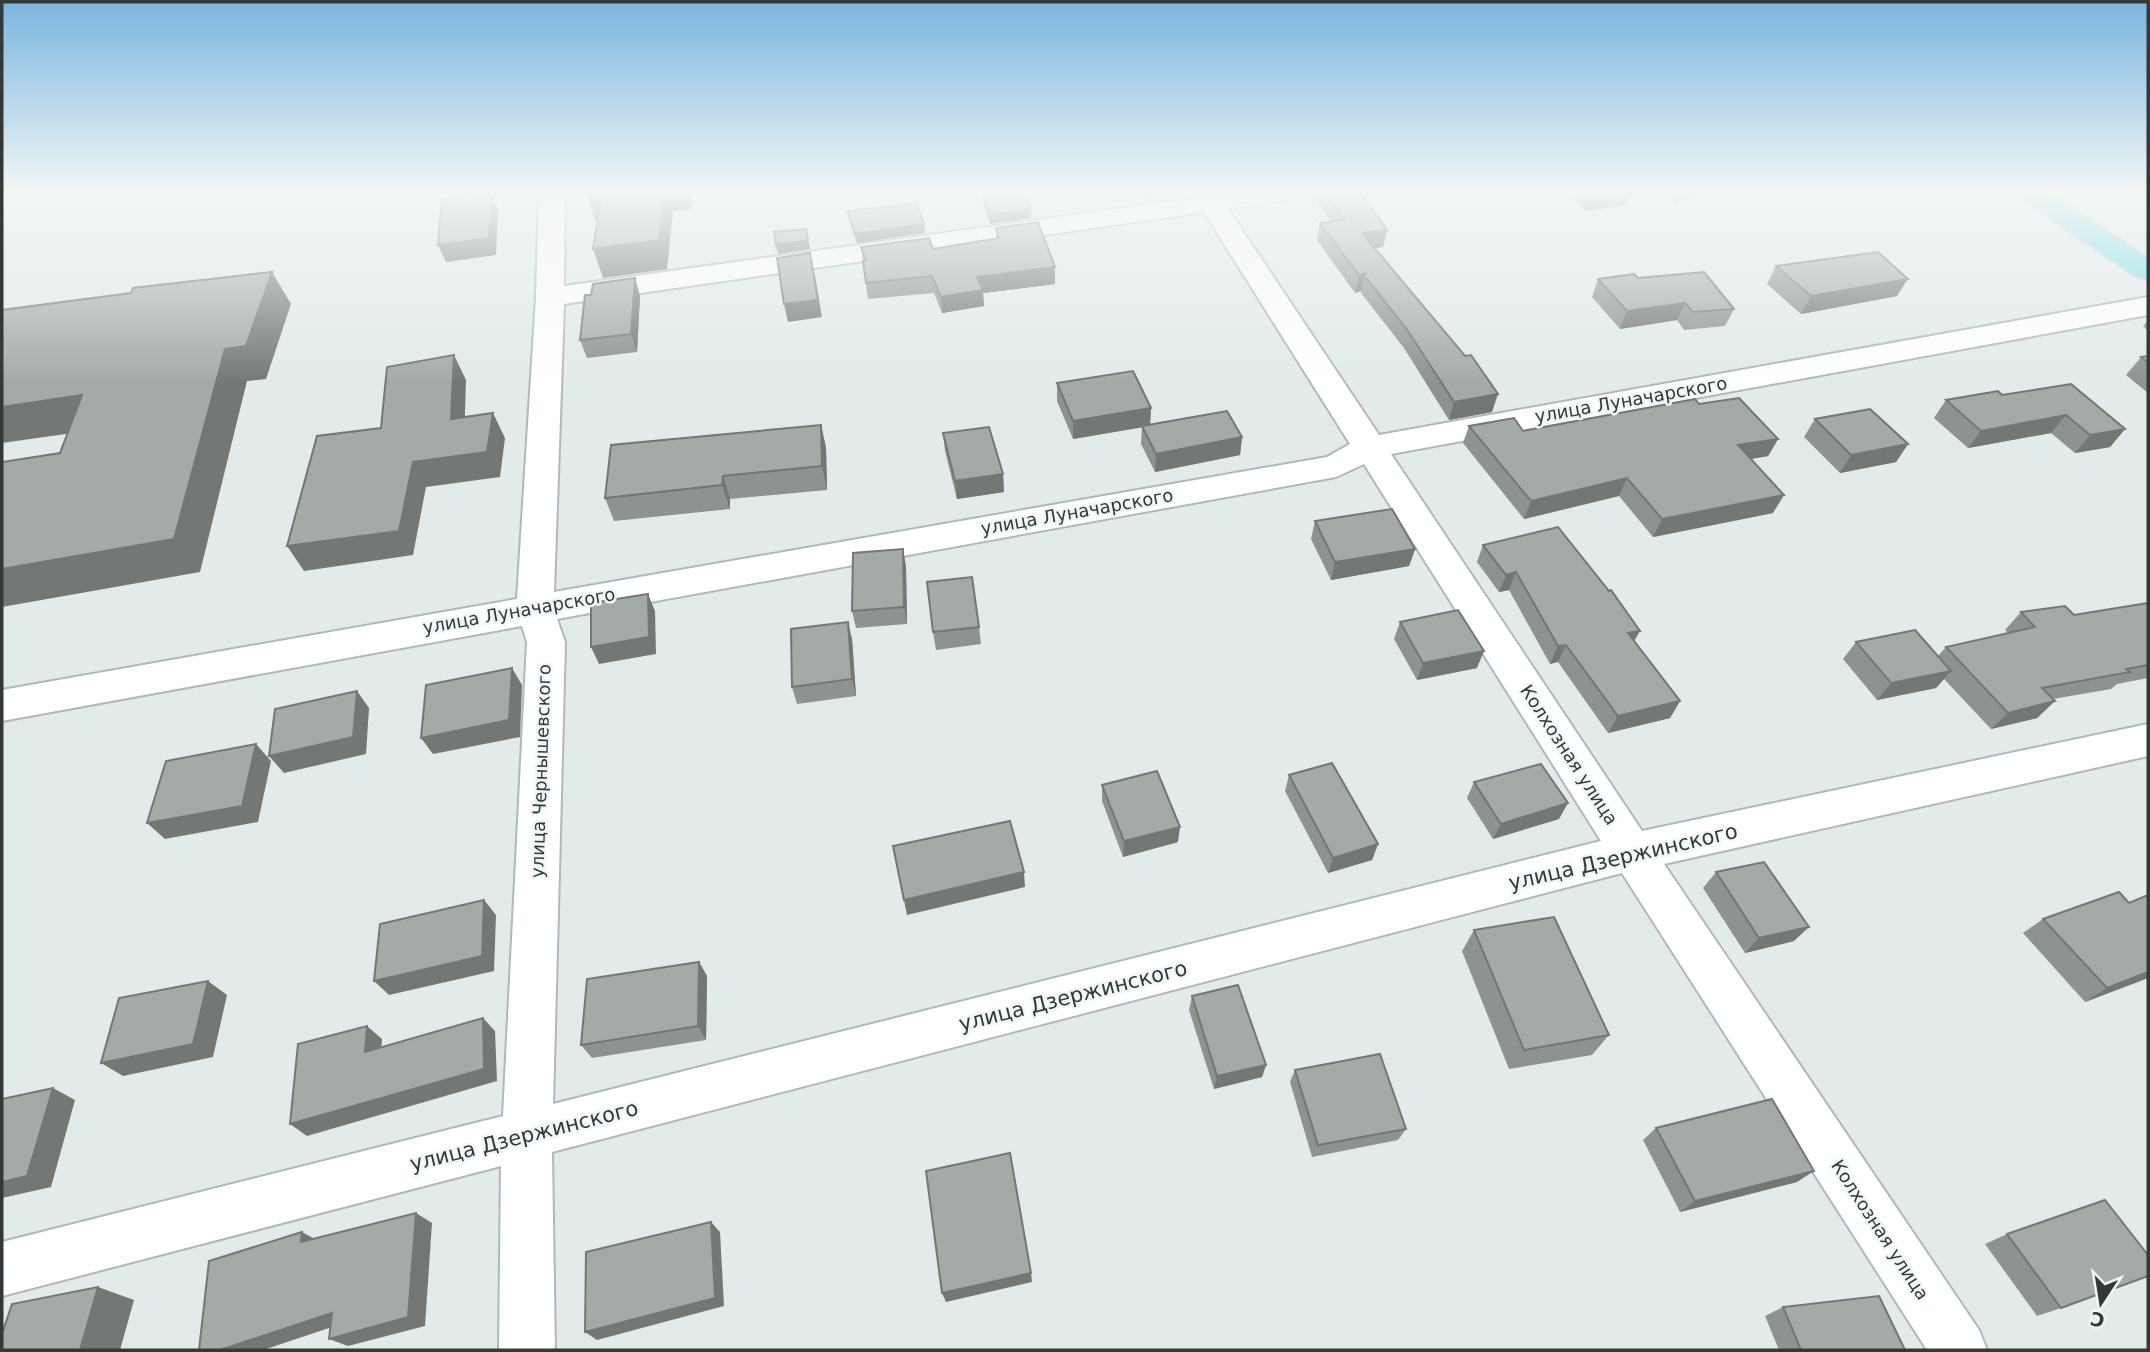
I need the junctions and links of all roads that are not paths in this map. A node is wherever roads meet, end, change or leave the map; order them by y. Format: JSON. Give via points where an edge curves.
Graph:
{"nodes":[{"id":1,"x":551,"y":256,"type":"edge"},
{"id":2,"x":825,"y":256,"type":"edge"},
{"id":3,"x":1245,"y":256,"type":"edge"},
{"id":4,"x":2126,"y":256,"type":"edge"},
{"id":5,"x":2148,"y":271,"type":"edge"},
{"id":6,"x":550,"y":297,"type":"junction"},
{"id":7,"x":2148,"y":306,"type":"edge"},
{"id":8,"x":1369,"y":447,"type":"junction"},
{"id":9,"x":535,"y":608,"type":"junction"},
{"id":10,"x":2,"y":705,"type":"edge"},
{"id":11,"x":2148,"y":740,"type":"edge"},
{"id":12,"x":1632,"y":852,"type":"junction"},
{"id":13,"x":527,"y":1136,"type":"junction"},
{"id":14,"x":2,"y":1269,"type":"edge"},
{"id":15,"x":527,"y":1350,"type":"edge"},
{"id":16,"x":1959,"y":1350,"type":"edge"}],
"edges":[{"from":1,"to":6,"type":"street","name":"улица Чернышевского"},
{"from":2,"to":6,"type":"street"},
{"from":3,"to":8,"type":"street","name":"Колхозная улица"},
{"from":4,"to":5,"type":"main road"},
{"from":6,"to":9,"type":"street","name":"улица Чернышевского"},
{"from":7,"to":8,"type":"street","name":"улица Луначарского"},
{"from":8,"to":9,"type":"street","name":"улица Луначарского","via":[[1336,466]]},
{"from":8,"to":12,"type":"street","name":"Колхозная улица"},
{"from":9,"to":10,"type":"street","name":"улица Луначарского"},
{"from":9,"to":13,"type":"street","name":"улица Чернышевского","via":[[545,642]]},
{"from":11,"to":12,"type":"street","name":"улица Дзержинского"},
{"from":12,"to":13,"type":"street","name":"улица Дзержинского"},
{"from":12,"to":16,"type":"street","name":"Колхозная улица"},
{"from":13,"to":14,"type":"street","name":"улица Дзержинского"},
{"from":13,"to":15,"type":"street","name":"улица Чернышевского"}]}
